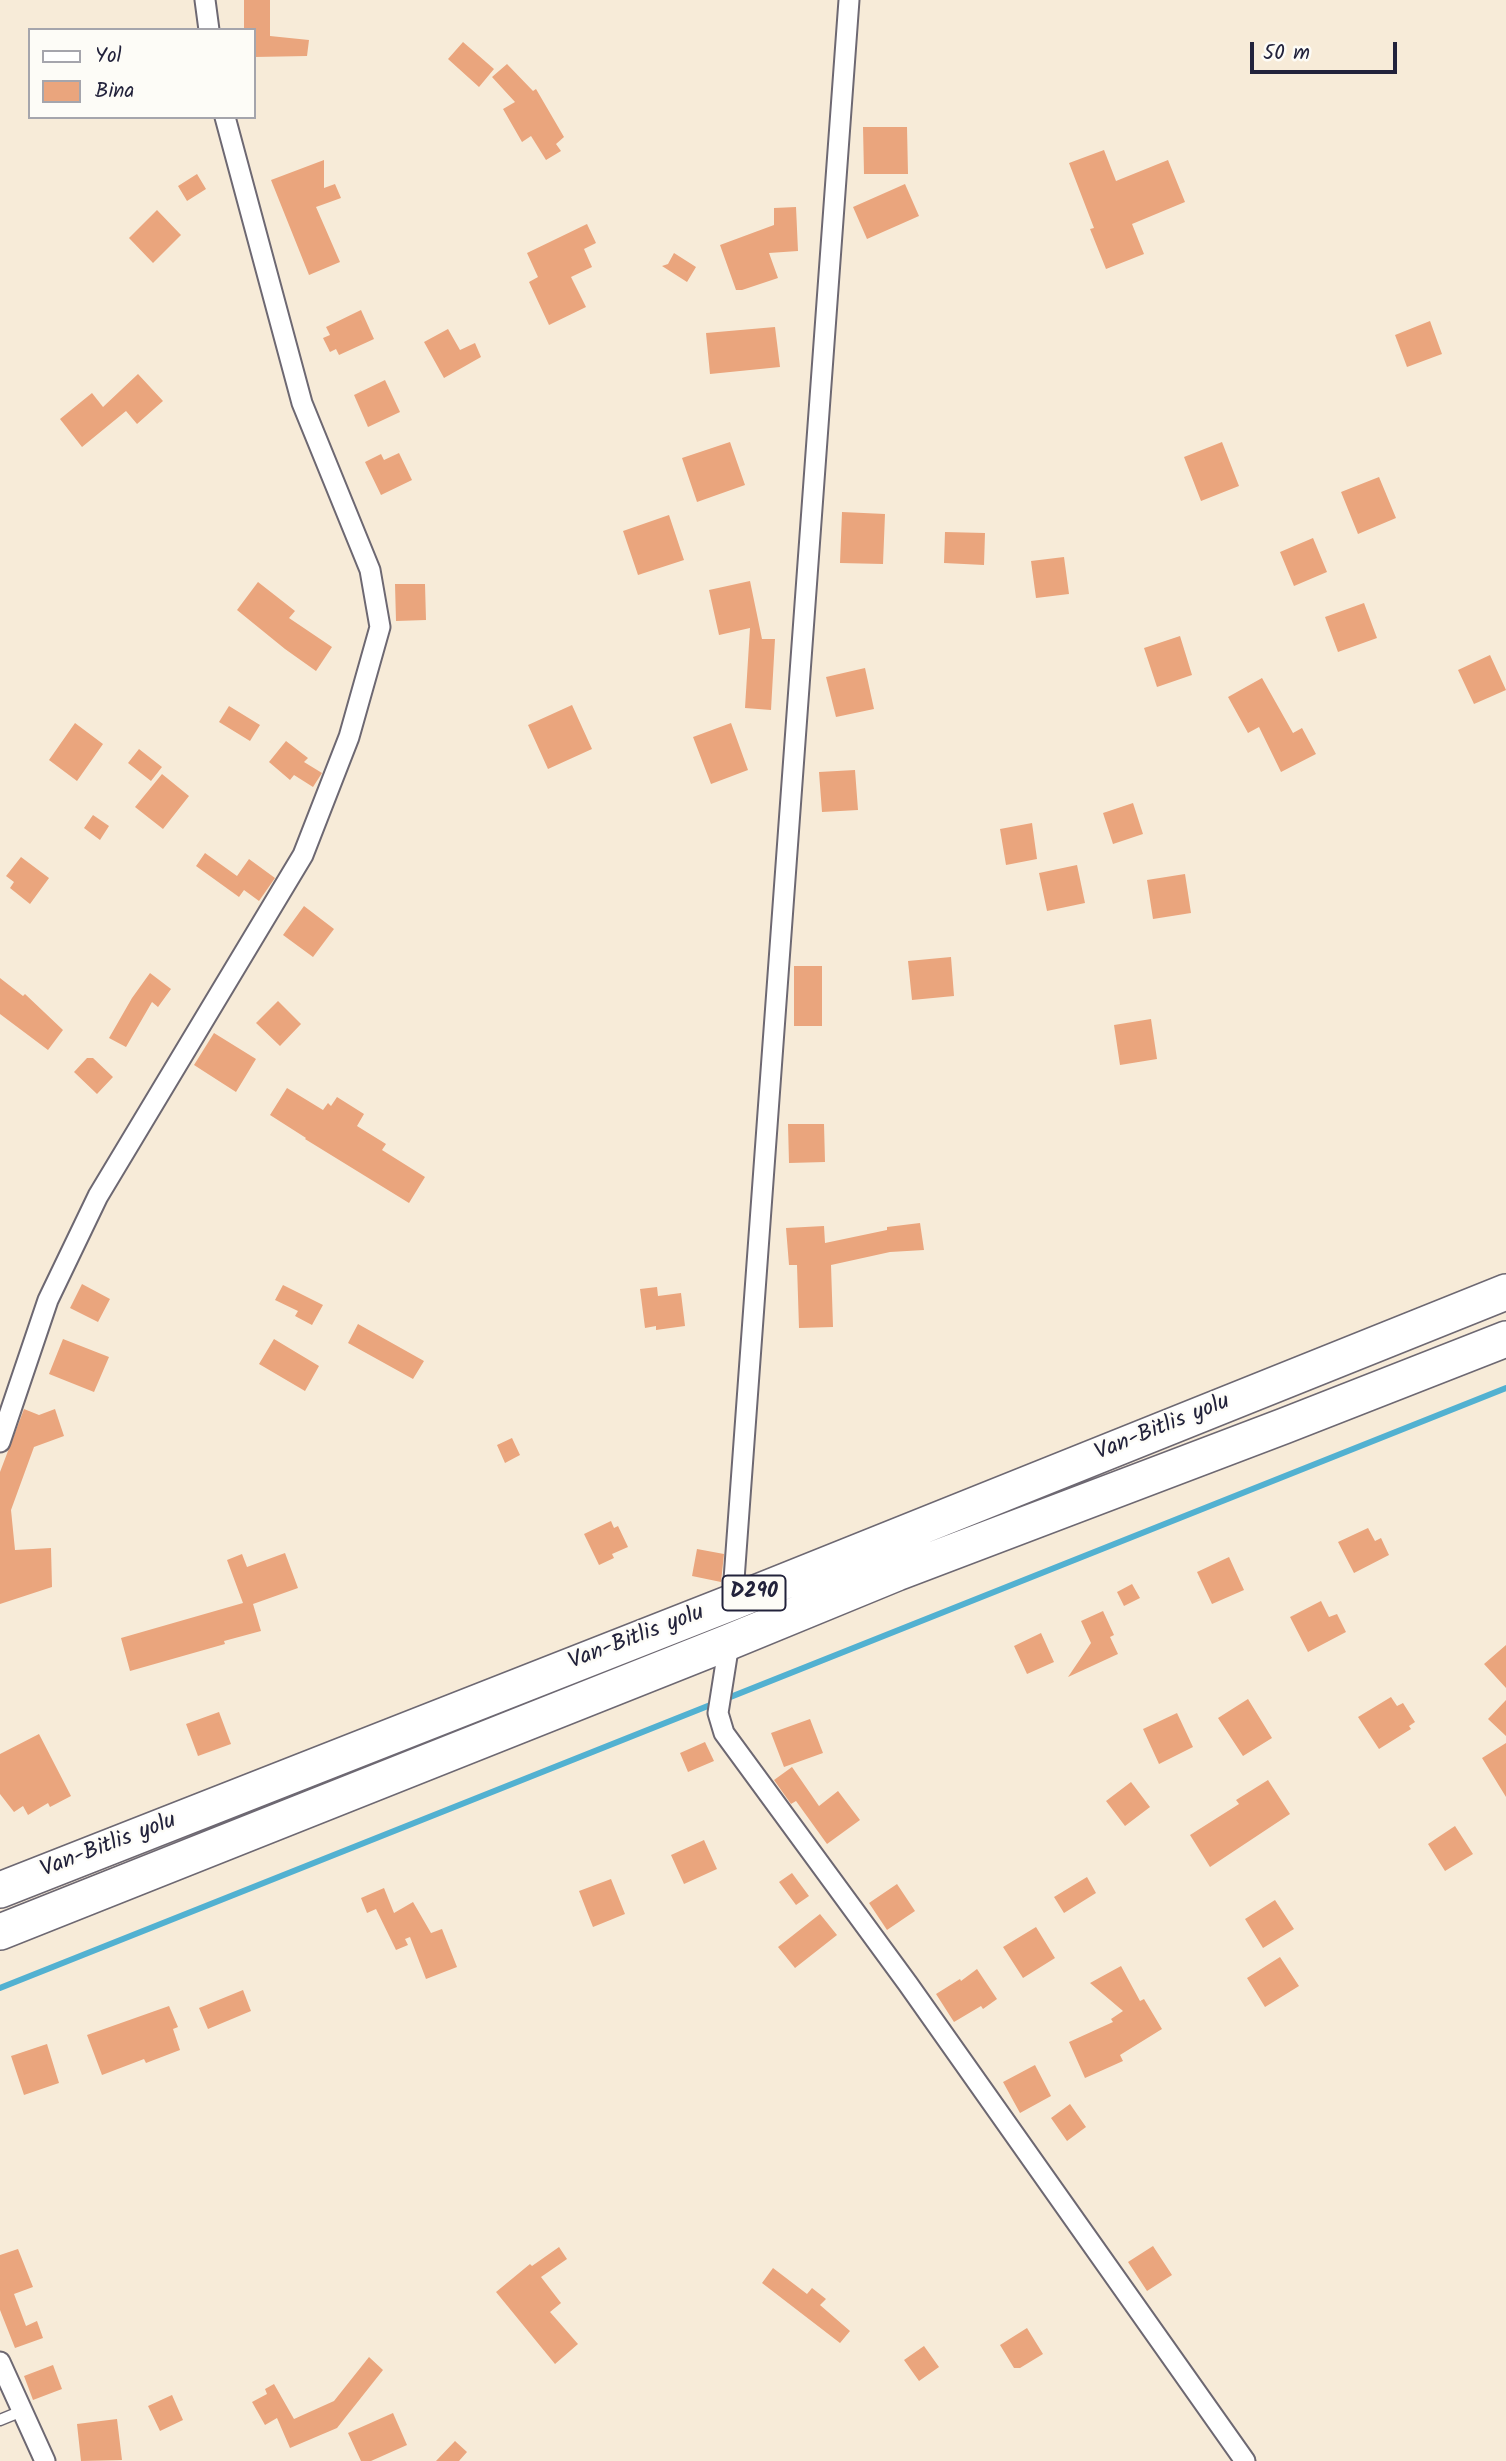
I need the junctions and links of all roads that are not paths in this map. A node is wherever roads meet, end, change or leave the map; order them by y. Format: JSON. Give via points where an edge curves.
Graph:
{"nodes":[{"id":1,"x":205,"y":0,"type":"edge"},
{"id":2,"x":849,"y":0,"type":"edge"},
{"id":3,"x":209,"y":28,"type":"edge"},
{"id":4,"x":226,"y":119,"type":"edge"},
{"id":5,"x":1506,"y":1292,"type":"edge"},
{"id":6,"x":1506,"y":1339,"type":"edge"},
{"id":7,"x":0,"y":1442,"type":"edge"},
{"id":8,"x":733,"y":1602,"type":"junction"},
{"id":9,"x":729,"y":1642,"type":"junction"},
{"id":10,"x":0,"y":1890,"type":"edge"},
{"id":11,"x":0,"y":1932,"type":"edge"},
{"id":12,"x":0,"y":2362,"type":"edge"},
{"id":13,"x":11,"y":2416,"type":"edge"},
{"id":14,"x":45,"y":2461,"type":"edge"},
{"id":15,"x":1245,"y":2461,"type":"edge"}],
"edges":[{"from":1,"to":3,"type":"street"},
{"from":2,"to":8,"type":"street"},
{"from":4,"to":7,"type":"street","via":[[302,403],[370,570],[380,627],[349,737],[303,855],[98,1196],[48,1300]]},
{"from":5,"to":8,"type":"highway","name":"Van-Bitlis yolu","number":"D290"},
{"from":6,"to":9,"type":"highway","name":"Van-Bitlis yolu","number":"D290"},
{"from":8,"to":9,"type":"street"},
{"from":8,"to":10,"type":"highway","name":"Van-Bitlis yolu","number":"D290"},
{"from":9,"to":11,"type":"highway","name":"Van-Bitlis yolu","number":"D290"},
{"from":9,"to":15,"type":"street","via":[[718,1713],[724,1733],[908,1984]]},
{"from":12,"to":13,"type":"street"},
{"from":13,"to":14,"type":"street"}]}
